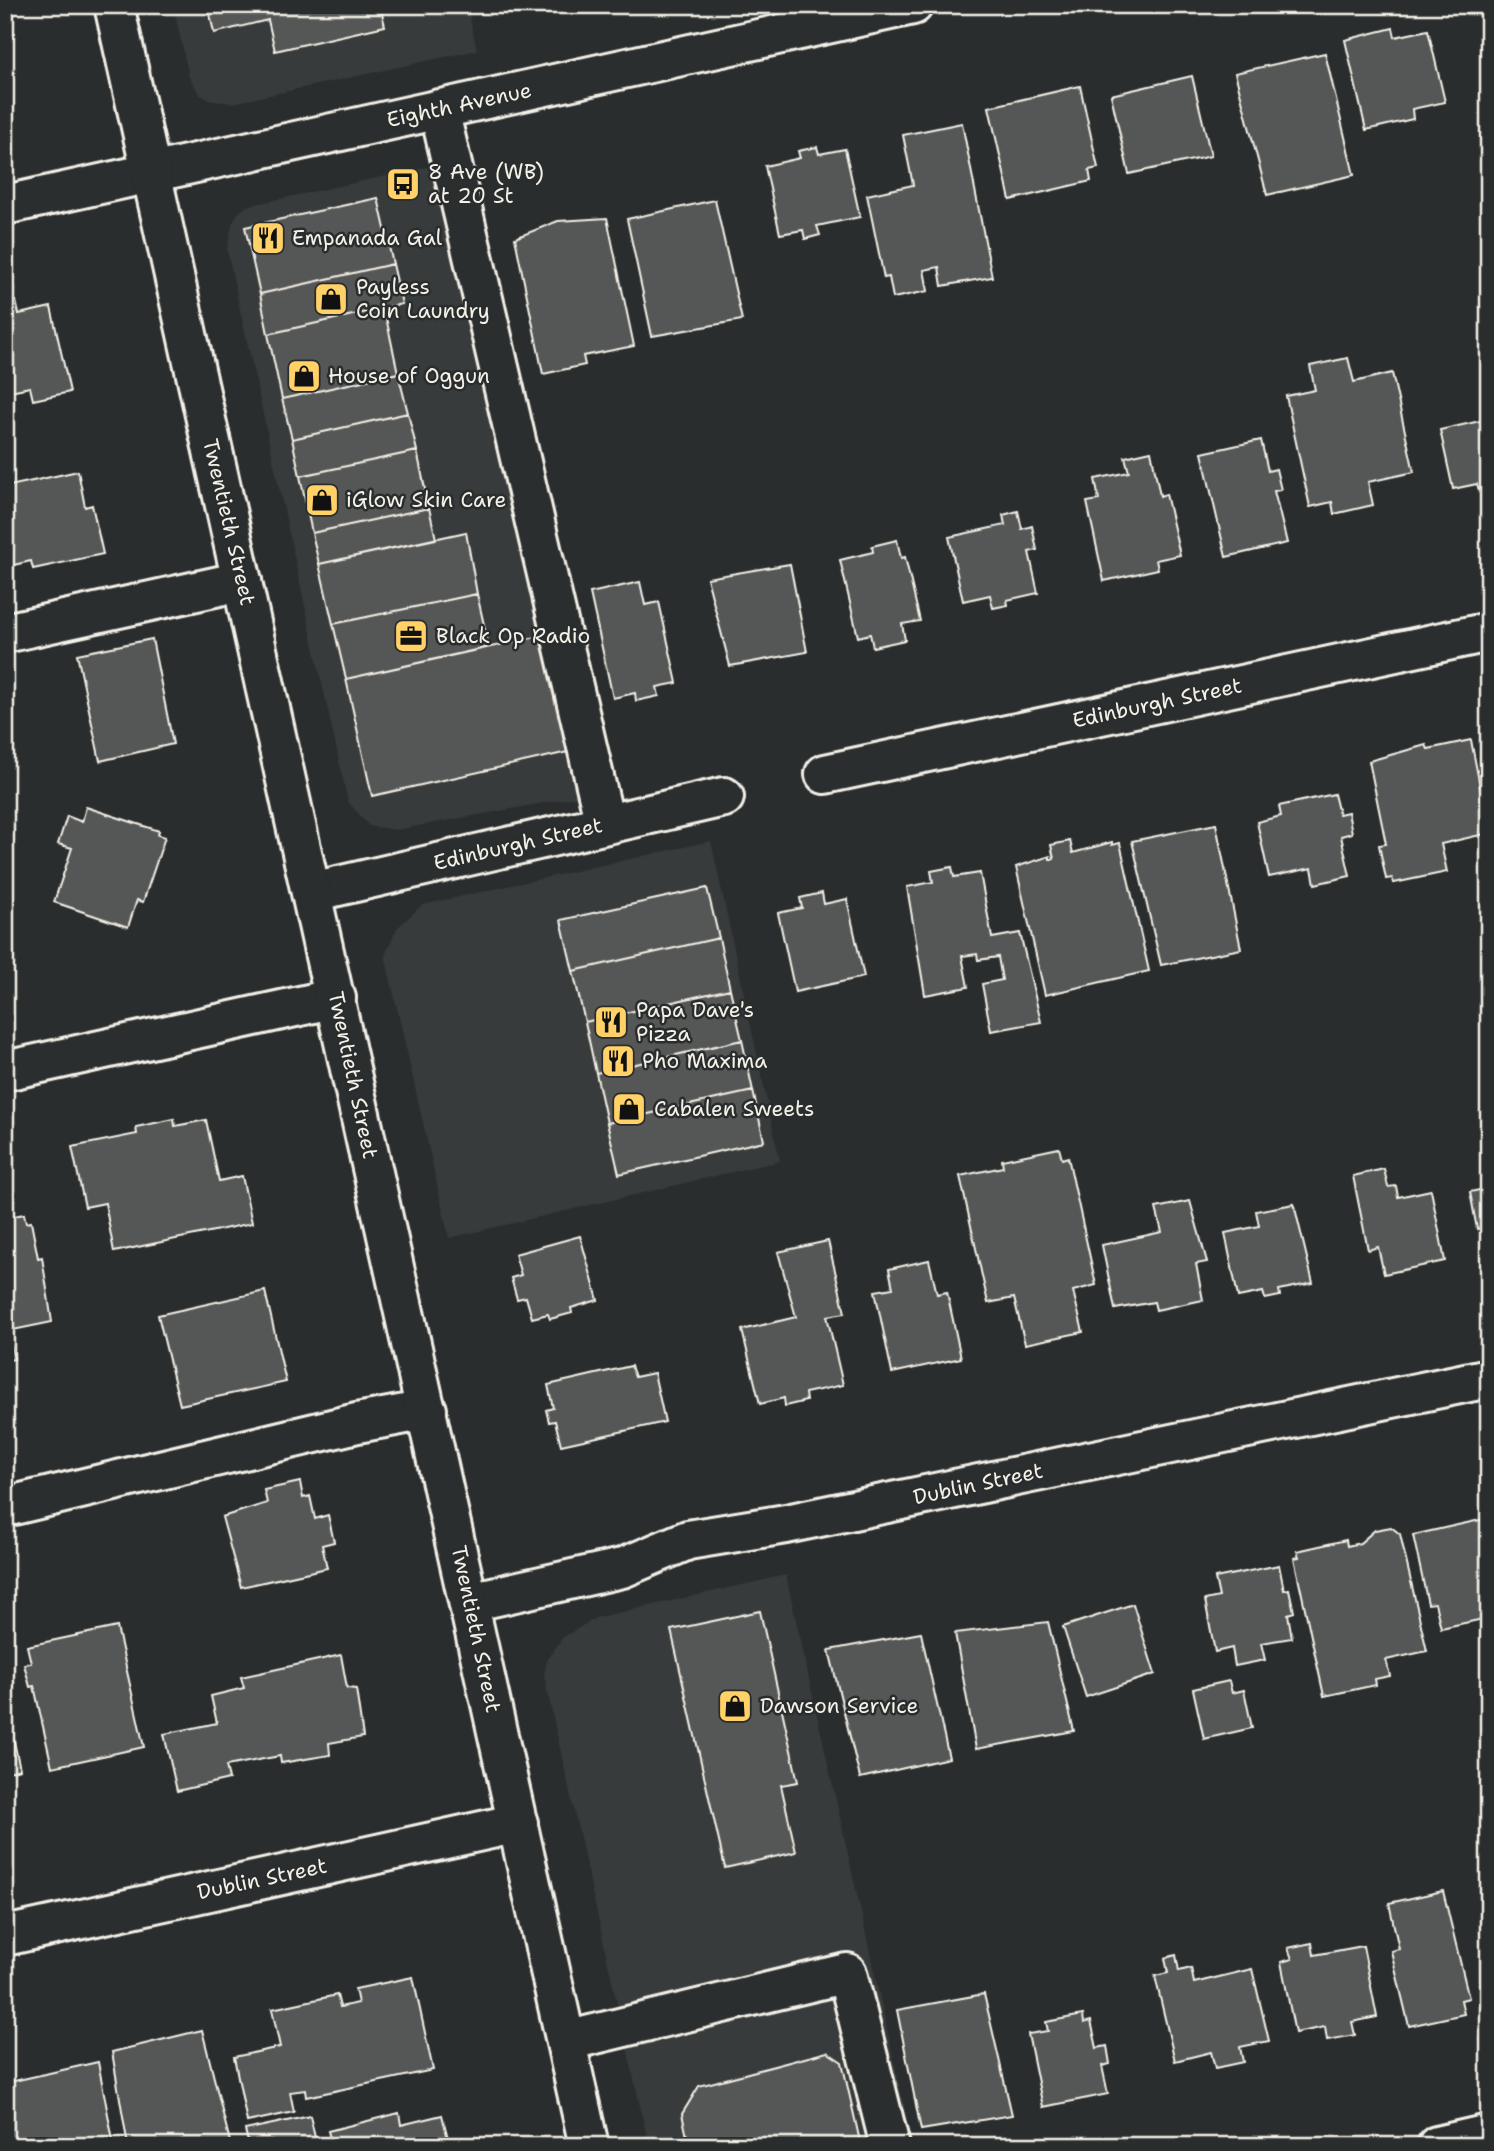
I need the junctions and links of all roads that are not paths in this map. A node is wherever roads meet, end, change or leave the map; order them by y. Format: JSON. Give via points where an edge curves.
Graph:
{"nodes":[{"id":1,"x":114,"y":5,"type":"edge"},
{"id":2,"x":913,"y":5,"type":"edge"},
{"id":3,"x":439,"y":109,"type":"junction"},
{"id":4,"x":152,"y":173,"type":"junction"},
{"id":5,"x":5,"y":205,"type":"edge"},
{"id":6,"x":242,"y":581,"type":"junction"},
{"id":7,"x":1489,"y":632,"type":"edge"},
{"id":8,"x":5,"y":633,"type":"edge"},
{"id":9,"x":825,"y":774,"type":"dead end"},
{"id":10,"x":724,"y":797,"type":"dead end"},
{"id":11,"x":605,"y":824,"type":"junction"},
{"id":12,"x":312,"y":892,"type":"junction"},
{"id":13,"x":335,"y":998,"type":"junction"},
{"id":14,"x":5,"y":1070,"type":"edge"},
{"id":15,"x":1489,"y":1378,"type":"edge"},
{"id":16,"x":427,"y":1410,"type":"junction"},
{"id":17,"x":5,"y":1507,"type":"edge"},
{"id":18,"x":470,"y":1602,"type":"junction"},
{"id":19,"x":519,"y":1823,"type":"junction"},
{"id":20,"x":5,"y":1936,"type":"edge"},
{"id":21,"x":566,"y":2042,"type":"junction"},
{"id":22,"x":1489,"y":2134,"type":"edge"},
{"id":23,"x":589,"y":2146,"type":"edge"},
{"id":24,"x":890,"y":2146,"type":"edge"},
{"id":25,"x":1437,"y":2146,"type":"edge"}],
"edges":[{"from":1,"to":4,"type":"street","name":"Twentieth Street"},
{"from":2,"to":3,"type":"street","name":"Eighth Avenue"},
{"from":3,"to":4,"type":"street","name":"Eighth Avenue"},
{"from":3,"to":11,"type":"street"},
{"from":4,"to":5,"type":"street","name":"Eighth Avenue"},
{"from":4,"to":6,"type":"street","name":"Twentieth Street"},
{"from":6,"to":8,"type":"street"},
{"from":6,"to":12,"type":"street","name":"Twentieth Street"},
{"from":7,"to":9,"type":"street","name":"Edinburgh Street"},
{"from":10,"to":11,"type":"street","name":"Edinburgh Street"},
{"from":11,"to":12,"type":"street","name":"Edinburgh Street"},
{"from":12,"to":13,"type":"street","name":"Twentieth Street"},
{"from":13,"to":14,"type":"street"},
{"from":13,"to":16,"type":"street","name":"Twentieth Street"},
{"from":15,"to":18,"type":"street","name":"Dublin Street","via":[[786,1524],[688,1540],[622,1568]]},
{"from":16,"to":17,"type":"street"},
{"from":16,"to":18,"type":"street","name":"Twentieth Street"},
{"from":18,"to":19,"type":"street","name":"Twentieth Street"},
{"from":19,"to":20,"type":"street","name":"Dublin Street"},
{"from":19,"to":21,"type":"street","name":"Twentieth Street"},
{"from":21,"to":23,"type":"street","name":"Twentieth Street"},
{"from":21,"to":24,"type":"street","via":[[847,1973]]},
{"from":22,"to":25,"type":"street"}]}
